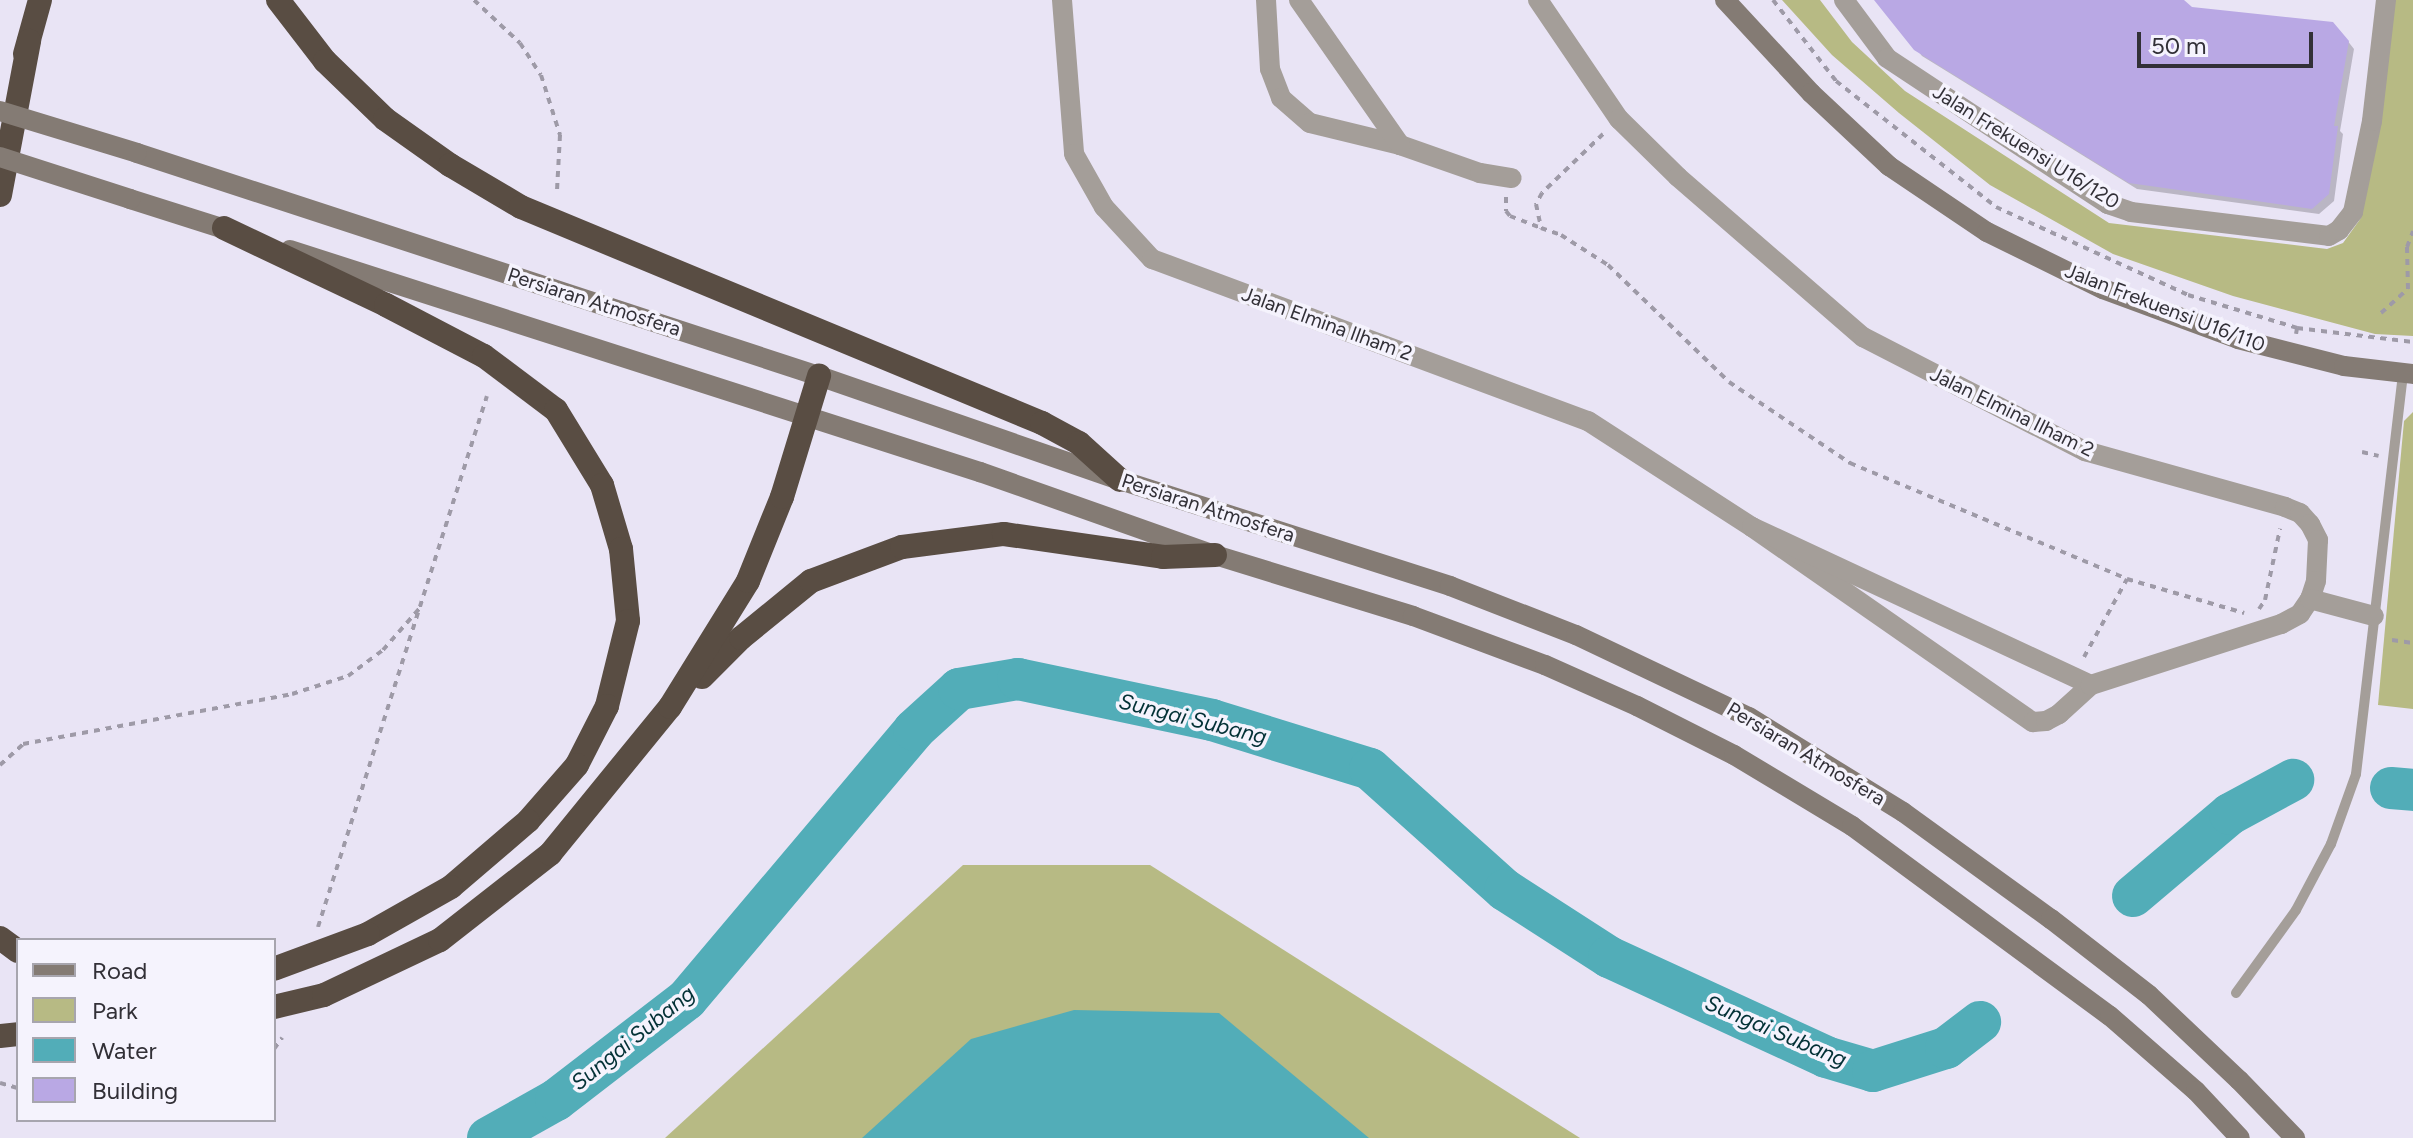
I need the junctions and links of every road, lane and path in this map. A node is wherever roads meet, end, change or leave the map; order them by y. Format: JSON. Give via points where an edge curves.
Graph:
{"nodes":[{"id":1,"x":40,"y":0,"type":"edge"},
{"id":2,"x":278,"y":0,"type":"edge"},
{"id":3,"x":474,"y":0,"type":"edge"},
{"id":4,"x":1062,"y":0,"type":"edge"},
{"id":5,"x":1266,"y":0,"type":"edge"},
{"id":6,"x":1299,"y":0,"type":"edge"},
{"id":7,"x":1538,"y":0,"type":"edge"},
{"id":8,"x":1725,"y":0,"type":"edge"},
{"id":9,"x":1773,"y":0,"type":"edge"},
{"id":10,"x":1844,"y":0,"type":"edge"},
{"id":11,"x":2386,"y":0,"type":"edge"},
{"id":12,"x":29,"y":41,"type":"junction"},
{"id":13,"x":0,"y":111,"type":"edge"},
{"id":14,"x":1619,"y":119,"type":"junction"},
{"id":15,"x":0,"y":132,"type":"edge"},
{"id":16,"x":1400,"y":145,"type":"junction"},
{"id":17,"x":0,"y":157,"type":"edge"},
{"id":18,"x":1512,"y":178,"type":"joint"},
{"id":19,"x":557,"y":190,"type":"dead end"},
{"id":20,"x":0,"y":195,"type":"edge"},
{"id":21,"x":224,"y":228,"type":"junction"},
{"id":22,"x":1541,"y":228,"type":"junction"},
{"id":23,"x":2413,"y":231,"type":"edge"},
{"id":24,"x":2381,"y":313,"type":"dead end"},
{"id":25,"x":2297,"y":328,"type":"junction"},
{"id":26,"x":2413,"y":342,"type":"edge"},
{"id":27,"x":2292,"y":354,"type":"junction"},
{"id":28,"x":2408,"y":374,"type":"edge"},
{"id":29,"x":819,"y":376,"type":"junction"},
{"id":30,"x":487,"y":396,"type":"dead end"},
{"id":31,"x":809,"y":417,"type":"junction"},
{"id":32,"x":1120,"y":480,"type":"junction"},
{"id":33,"x":2285,"y":507,"type":"junction"},
{"id":34,"x":1752,"y":527,"type":"junction"},
{"id":35,"x":1215,"y":555,"type":"junction"},
{"id":36,"x":2127,"y":579,"type":"junction"},
{"id":37,"x":2310,"y":599,"type":"junction"},
{"id":38,"x":420,"y":607,"type":"junction"},
{"id":39,"x":2374,"y":616,"type":"junction"},
{"id":40,"x":2392,"y":640,"type":"dead end"},
{"id":41,"x":2413,"y":643,"type":"edge"},
{"id":42,"x":2082,"y":682,"type":"junction"},
{"id":43,"x":670,"y":707,"type":"junction"},
{"id":44,"x":0,"y":765,"type":"edge"},
{"id":45,"x":317,"y":929,"type":"dead end"},
{"id":46,"x":276,"y":968,"type":"edge"},
{"id":47,"x":2236,"y":993,"type":"dead end"},
{"id":48,"x":276,"y":1007,"type":"edge"},
{"id":49,"x":282,"y":1038,"type":"dead end"},
{"id":50,"x":276,"y":1046,"type":"edge"},
{"id":51,"x":2240,"y":1138,"type":"edge"},
{"id":52,"x":2295,"y":1138,"type":"edge"}],
"edges":[{"from":1,"to":12,"type":"highway"},
{"from":2,"to":32,"type":"highway","via":[[325,61],[385,119],[521,207],[1042,423],[1079,443]]},
{"from":3,"to":19,"type":"path","via":[[520,43],[541,75],[560,135]]},
{"from":4,"to":34,"type":"street","name":"Jalan Elmina Ilham 2","via":[[1074,154],[1104,207],[1152,259],[1588,421]]},
{"from":5,"to":16,"type":"street","via":[[1270,69],[1281,98],[1310,123]]},
{"from":6,"to":16,"type":"street"},
{"from":7,"to":14,"type":"street","name":"Jalan Elmina Ilham 2"},
{"from":8,"to":27,"type":"main road","name":"Jalan Frekuensi U16/110","via":[[1750,32],[1889,166],[1987,232],[2103,289]]},
{"from":9,"to":25,"type":"path","via":[[1836,81],[1996,207],[2188,295]]},
{"from":10,"to":11,"type":"street","name":"Jalan Frekuensi U16/120","via":[[1887,58],[2108,204],[2131,212],[2329,236],[2353,212],[2372,121]]},
{"from":12,"to":15,"type":"highway"},
{"from":12,"to":20,"type":"highway"},
{"from":13,"to":29,"type":"main road","name":"Persiaran Atmosfera","bridge":true},
{"from":14,"to":22,"type":"path","via":[[1542,193],[1536,204]]},
{"from":14,"to":33,"type":"street","name":"Jalan Elmina Ilham 2","via":[[1863,337],[2085,451]]},
{"from":16,"to":18,"type":"street","via":[[1480,173]]},
{"from":17,"to":21,"type":"main road","name":"Persiaran Atmosfera","bridge":true},
{"from":18,"to":22,"type":"path","via":[[1506,211]]},
{"from":21,"to":31,"type":"main road","name":"Persiaran Atmosfera"},
{"from":21,"to":46,"type":"highway","via":[[484,356],[556,410],[602,485],[621,549],[628,621],[607,706],[577,765],[528,821],[451,887],[368,934]]},
{"from":22,"to":36,"type":"path","via":[[1608,265],[1729,382],[1850,463]]},
{"from":23,"to":24,"type":"path","via":[[2407,247],[2408,289]]},
{"from":25,"to":26,"type":"path"},
{"from":25,"to":27,"type":"path"},
{"from":27,"to":28,"type":"main road","name":"Jalan Frekuensi U16/110"},
{"from":28,"to":39,"type":"lane"},
{"from":29,"to":31,"type":"highway"},
{"from":29,"to":32,"type":"main road","name":"Persiaran Atmosfera"},
{"from":30,"to":38,"type":"path"},
{"from":31,"to":35,"type":"main road","name":"Persiaran Atmosfera"},
{"from":31,"to":43,"type":"highway","via":[[748,581]]},
{"from":32,"to":52,"type":"main road","name":"Persiaran Atmosfera","via":[[1450,586],[1576,635],[1749,717],[1903,812],[2051,919],[2149,995]]},
{"from":33,"to":36,"type":"path","via":[[2265,600],[2253,613]]},
{"from":33,"to":37,"type":"street","name":"Jalan Elmina Ilham 2","via":[[2300,513],[2318,540]]},
{"from":34,"to":42,"type":"street","name":"Jalan Elmina Ilham 2"},
{"from":34,"to":42,"type":"street","name":"Jalan Elmina Ilham 2","via":[[2033,722],[2059,714]]},
{"from":35,"to":43,"type":"highway","via":[[1163,557],[1004,534],[902,547],[811,581],[741,638]]},
{"from":35,"to":51,"type":"main road","name":"Persiaran Atmosfera","via":[[1413,616],[1545,665],[1734,755],[1852,826],[1998,931],[2110,1016],[2196,1091]]},
{"from":36,"to":42,"type":"path"},
{"from":37,"to":39,"type":"street"},
{"from":37,"to":42,"type":"street","name":"Jalan Elmina Ilham 2","via":[[2300,614],[2281,624]]},
{"from":38,"to":44,"type":"path","via":[[383,650],[348,676],[292,694],[23,744]]},
{"from":38,"to":45,"type":"path"},
{"from":39,"to":47,"type":"lane","via":[[2356,774],[2331,844],[2296,910]]},
{"from":40,"to":41,"type":"path"},
{"from":43,"to":48,"type":"highway","via":[[550,854],[440,940],[324,995]]},
{"from":49,"to":50,"type":"path"}]}
